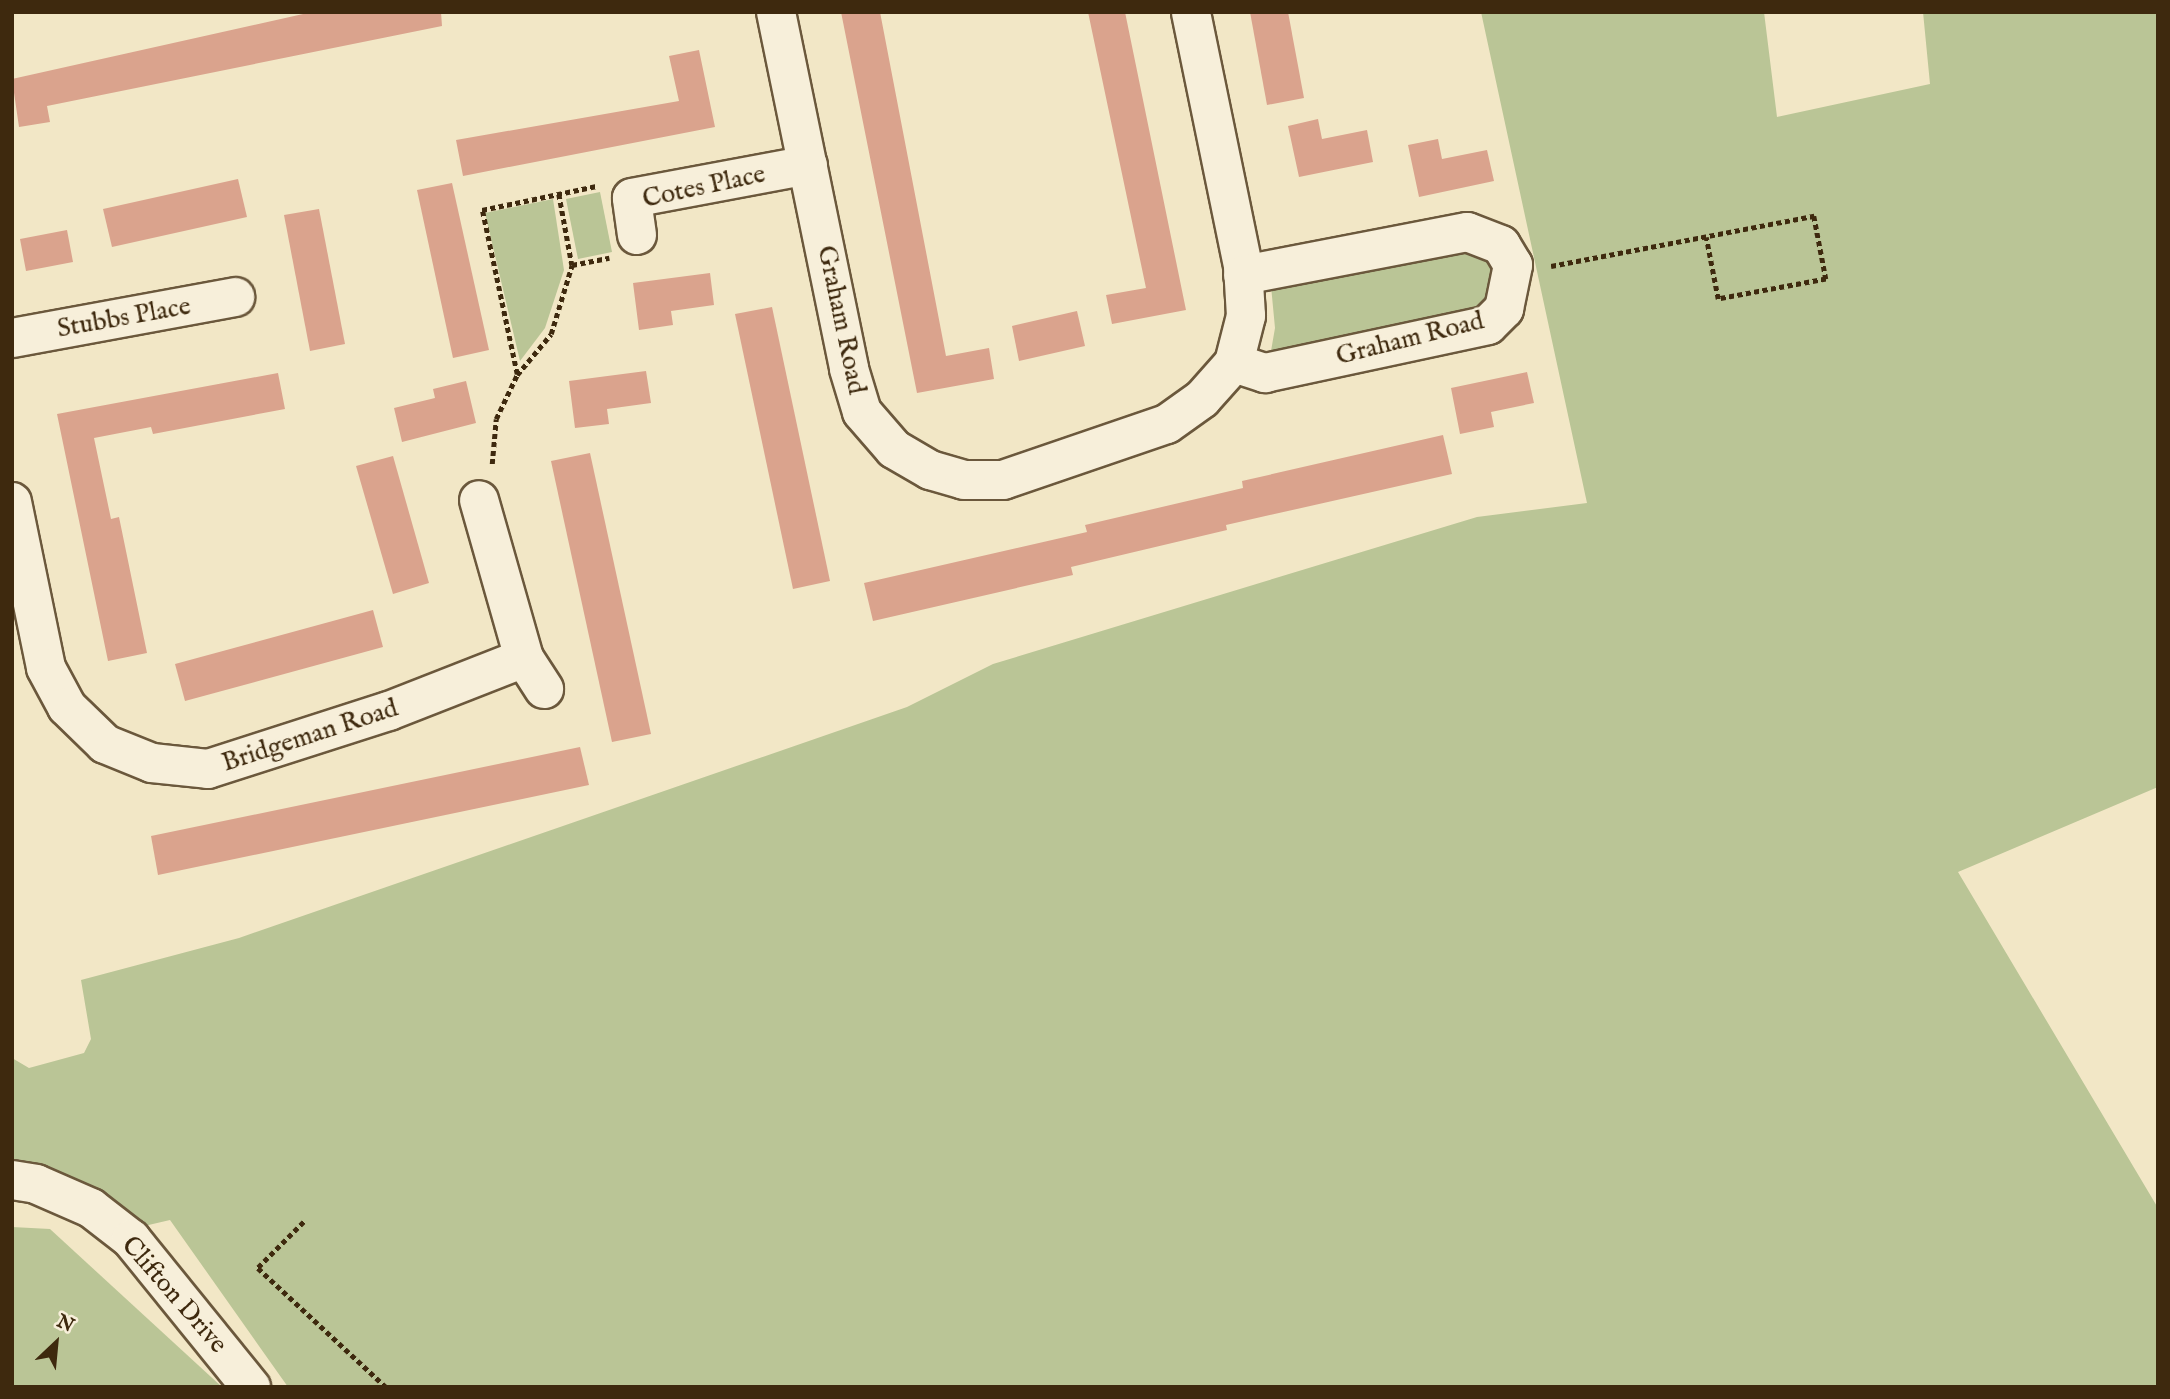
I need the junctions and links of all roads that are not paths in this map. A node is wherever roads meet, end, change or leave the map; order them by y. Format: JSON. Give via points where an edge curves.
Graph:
{"nodes":[{"id":1,"x":776,"y":12,"type":"edge"},
{"id":2,"x":1191,"y":12,"type":"edge"},
{"id":3,"x":808,"y":165,"type":"junction"},
{"id":4,"x":637,"y":235,"type":"road end"},
{"id":5,"x":1243,"y":275,"type":"junction"},
{"id":6,"x":235,"y":296,"type":"dead end"},
{"id":7,"x":12,"y":338,"type":"edge"},
{"id":8,"x":1234,"y":363,"type":"junction"},
{"id":9,"x":479,"y":500,"type":"road end"},
{"id":10,"x":12,"y":502,"type":"edge"},
{"id":11,"x":524,"y":658,"type":"junction"},
{"id":12,"x":544,"y":690,"type":"dead end"},
{"id":13,"x":12,"y":1180,"type":"edge"},
{"id":14,"x":251,"y":1387,"type":"edge"}],
"edges":[{"from":1,"to":3,"type":"street","name":"Graham Road"},
{"from":2,"to":5,"type":"street","name":"Graham Road"},
{"from":3,"to":4,"type":"street","name":"Cotes Place","via":[[632,198]]},
{"from":3,"to":8,"type":"street","name":"Graham Road","via":[[862,412],[894,449],[930,470],[964,480],[1003,480],[1167,424],[1202,399]]},
{"from":5,"to":8,"type":"street","name":"Graham Road","via":[[1246,316]]},
{"from":5,"to":8,"type":"street","name":"Graham Road","via":[[1467,232],[1501,245],[1514,274],[1504,309],[1488,326],[1265,373]]},
{"from":6,"to":7,"type":"street","name":"Stubbs Place"},
{"from":9,"to":11,"type":"street"},
{"from":10,"to":11,"type":"street","name":"Bridgeman Road","via":[[46,668],[67,707],[105,744],[152,763],[208,769],[239,764]]},
{"from":11,"to":12,"type":"street"},
{"from":13,"to":14,"type":"street","name":"Clifton Drive","via":[[36,1184],[91,1208],[131,1239]]}]}
